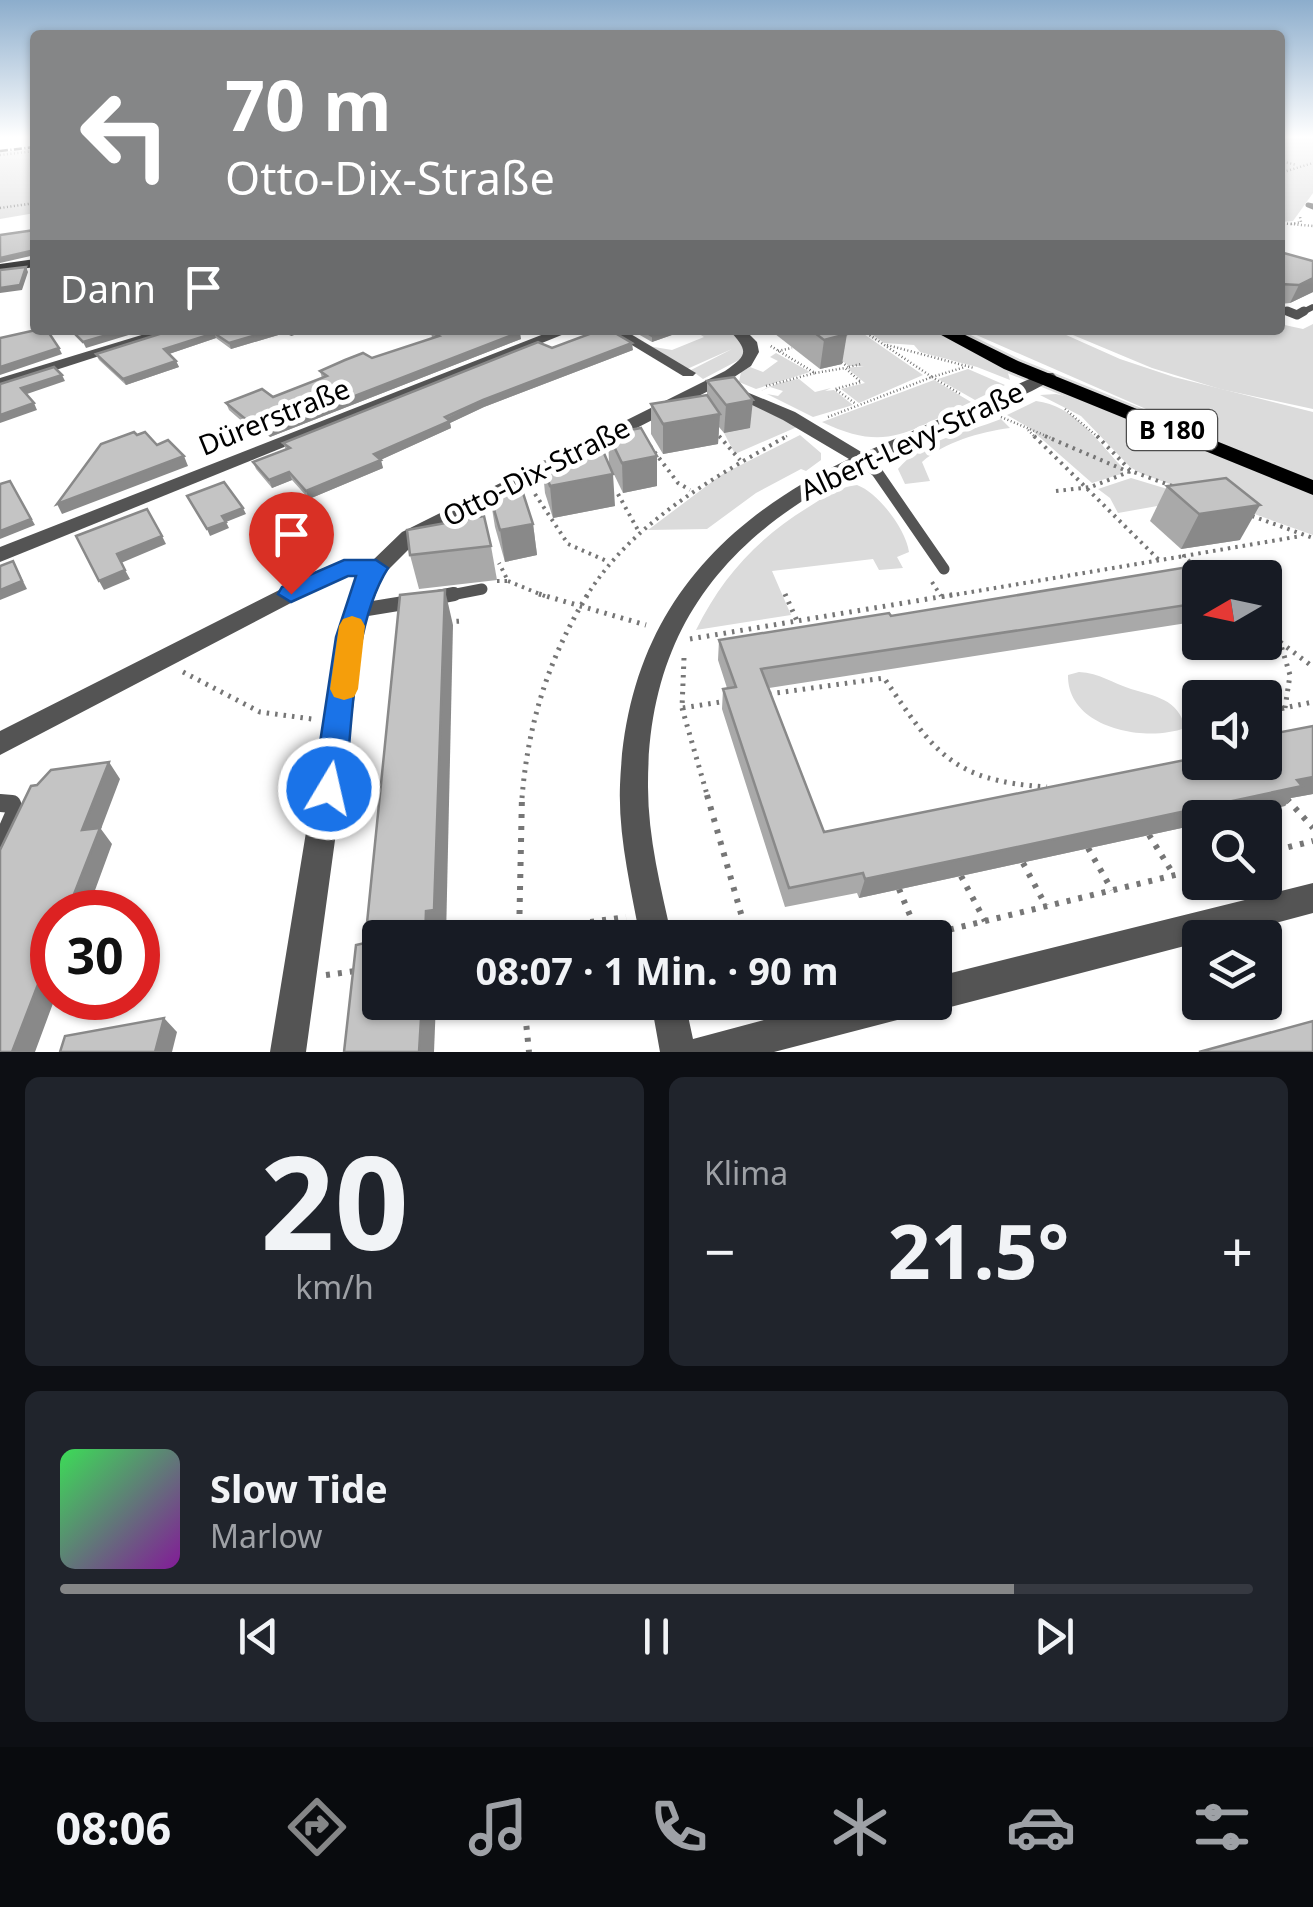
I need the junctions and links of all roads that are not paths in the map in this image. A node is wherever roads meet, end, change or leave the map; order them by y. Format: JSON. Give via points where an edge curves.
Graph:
{"nodes":[{"id":1,"x":30,"y":264,"type":"edge"},
{"id":2,"x":0,"y":268,"type":"edge"},
{"id":3,"x":1313,"y":306,"type":"edge"},
{"id":4,"x":1285,"y":311,"type":"edge"},
{"id":5,"x":157,"y":335,"type":"edge"},
{"id":6,"x":555,"y":335,"type":"edge"},
{"id":7,"x":623,"y":335,"type":"edge"},
{"id":8,"x":742,"y":335,"type":"edge"},
{"id":9,"x":951,"y":335,"type":"edge"},
{"id":10,"x":969,"y":335,"type":"edge"},
{"id":11,"x":688,"y":373,"type":"dead end"},
{"id":12,"x":1048,"y":376,"type":"junction"},
{"id":13,"x":0,"y":383,"type":"edge"},
{"id":14,"x":705,"y":388,"type":"junction"},
{"id":15,"x":864,"y":460,"type":"junction"},
{"id":16,"x":1313,"y":488,"type":"edge"},
{"id":17,"x":0,"y":555,"type":"edge"},
{"id":18,"x":376,"y":568,"type":"junction"},
{"id":19,"x":944,"y":569,"type":"dead end"},
{"id":20,"x":482,"y":588,"type":"dead end"},
{"id":21,"x":355,"y":611,"type":"junction"},
{"id":22,"x":0,"y":744,"type":"edge"},
{"id":23,"x":0,"y":803,"type":"edge"},
{"id":24,"x":0,"y":846,"type":"edge"},
{"id":25,"x":1313,"y":898,"type":"edge"},
{"id":26,"x":652,"y":920,"type":"edge"},
{"id":27,"x":952,"y":990,"type":"edge"},
{"id":28,"x":672,"y":1020,"type":"edge"},
{"id":29,"x":831,"y":1020,"type":"edge"},
{"id":30,"x":288,"y":1052,"type":"edge"},
{"id":31,"x":678,"y":1052,"type":"edge"},
{"id":32,"x":706,"y":1052,"type":"edge"}],
"edges":[{"from":1,"to":2,"type":"street"},
{"from":3,"to":4,"type":"lane","via":[[1297,315]]},
{"from":5,"to":13,"type":"street"},
{"from":6,"to":17,"type":"street","name":"Dürerstraße"},
{"from":7,"to":11,"type":"street"},
{"from":8,"to":14,"type":"street","name":"Otto-Dix-Straße","via":[[752,352],[746,362]]},
{"from":9,"to":12,"type":"main road","number":"B 180"},
{"from":10,"to":12,"type":"main road","number":"B 180"},
{"from":12,"to":15,"type":"street","name":"Albert-Levy-Straße"},
{"from":12,"to":16,"type":"main road","number":"B 180"},
{"from":14,"to":15,"type":"street","via":[[749,396]]},
{"from":14,"to":18,"type":"street","name":"Otto-Dix-Straße","via":[[409,537]]},
{"from":15,"to":19,"type":"lane"},
{"from":15,"to":26,"type":"street","name":"Albert-Levy-Straße","via":[[785,500],[734,539],[704,570],[668,632],[638,736],[634,785]]},
{"from":18,"to":21,"type":"street","name":"Otto-Dix-Straße"},
{"from":18,"to":22,"type":"street","via":[[323,576]]},
{"from":20,"to":21,"type":"lane"},
{"from":21,"to":30,"type":"street","name":"Otto-Dix-Straße"},
{"from":23,"to":24,"type":"lane","via":[[12,804],[15,812]]},
{"from":25,"to":27,"type":"street"},
{"from":28,"to":31,"type":"street"},
{"from":29,"to":32,"type":"street"}]}
